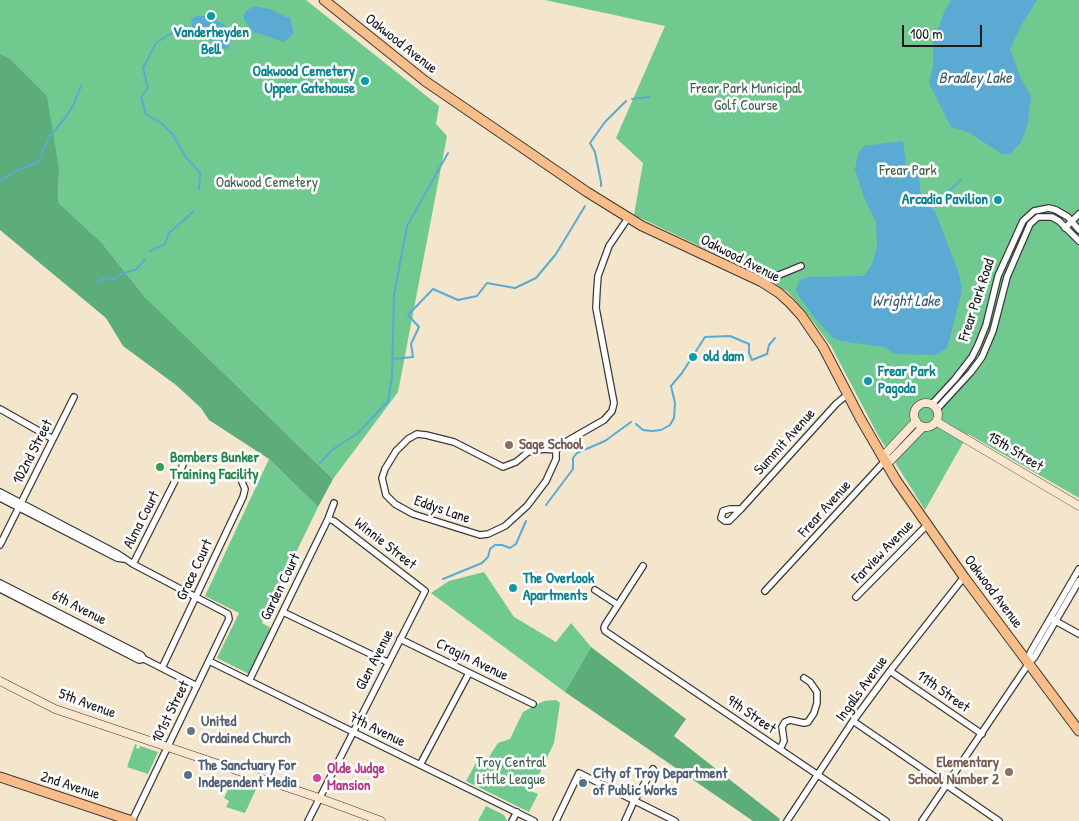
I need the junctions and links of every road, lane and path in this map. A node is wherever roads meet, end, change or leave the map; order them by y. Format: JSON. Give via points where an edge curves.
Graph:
{"nodes":[{"id":1,"x":324,"y":0,"type":"edge"},
{"id":2,"x":1079,"y":214,"type":"edge"},
{"id":3,"x":628,"y":218,"type":"junction"},
{"id":4,"x":1072,"y":221,"type":"junction"},
{"id":5,"x":1065,"y":228,"type":"junction"},
{"id":6,"x":1079,"y":230,"type":"edge"},
{"id":7,"x":1079,"y":241,"type":"edge"},
{"id":8,"x":801,"y":266,"type":"dead end"},
{"id":9,"x":762,"y":282,"type":"junction"},
{"id":10,"x":848,"y":394,"type":"junction"},
{"id":11,"x":74,"y":397,"type":"dead end"},
{"id":12,"x":934,"y":407,"type":"junction"},
{"id":13,"x":0,"y":409,"type":"edge"},
{"id":14,"x":916,"y":421,"type":"junction"},
{"id":15,"x":937,"y":422,"type":"junction"},
{"id":16,"x":923,"y":427,"type":"junction"},
{"id":17,"x":54,"y":439,"type":"junction"},
{"id":18,"x":556,"y":450,"type":"junction"},
{"id":19,"x":184,"y":459,"type":"dead end"},
{"id":20,"x":884,"y":462,"type":"junction"},
{"id":21,"x":242,"y":482,"type":"dead end"},
{"id":22,"x":0,"y":492,"type":"edge"},
{"id":23,"x":0,"y":498,"type":"edge"},
{"id":24,"x":334,"y":504,"type":"dead end"},
{"id":25,"x":20,"y":505,"type":"junction"},
{"id":26,"x":1079,"y":506,"type":"edge"},
{"id":27,"x":742,"y":509,"type":"dead end"},
{"id":28,"x":328,"y":519,"type":"junction"},
{"id":29,"x":927,"y":525,"type":"junction"},
{"id":30,"x":0,"y":545,"type":"edge"},
{"id":31,"x":134,"y":564,"type":"junction"},
{"id":32,"x":643,"y":566,"type":"dead end"},
{"id":33,"x":1079,"y":570,"type":"edge"},
{"id":34,"x":964,"y":577,"type":"junction"},
{"id":35,"x":1078,"y":580,"type":"edge"},
{"id":36,"x":0,"y":583,"type":"edge"},
{"id":37,"x":0,"y":588,"type":"edge"},
{"id":38,"x":595,"y":590,"type":"dead end"},
{"id":39,"x":425,"y":591,"type":"joint"},
{"id":40,"x":765,"y":591,"type":"dead end"},
{"id":41,"x":856,"y":597,"type":"dead end"},
{"id":42,"x":196,"y":598,"type":"junction"},
{"id":43,"x":618,"y":605,"type":"junction"},
{"id":44,"x":283,"y":612,"type":"junction"},
{"id":45,"x":1053,"y":620,"type":"junction"},
{"id":46,"x":1079,"y":634,"type":"edge"},
{"id":47,"x":400,"y":638,"type":"junction"},
{"id":48,"x":144,"y":659,"type":"junction"},
{"id":49,"x":209,"y":661,"type":"junction"},
{"id":50,"x":387,"y":662,"type":"junction"},
{"id":51,"x":1029,"y":663,"type":"junction"},
{"id":52,"x":162,"y":668,"type":"junction"},
{"id":53,"x":890,"y":671,"type":"junction"},
{"id":54,"x":469,"y":673,"type":"junction"},
{"id":55,"x":804,"y":678,"type":"dead end"},
{"id":56,"x":0,"y":681,"type":"edge"},
{"id":57,"x":249,"y":681,"type":"junction"},
{"id":58,"x":197,"y":686,"type":"junction"},
{"id":59,"x":532,"y":704,"type":"dead end"},
{"id":60,"x":853,"y":721,"type":"junction"},
{"id":61,"x":1079,"y":731,"type":"edge"},
{"id":62,"x":352,"y":732,"type":"junction"},
{"id":63,"x":982,"y":734,"type":"junction"},
{"id":64,"x":168,"y":747,"type":"junction"},
{"id":65,"x":780,"y":749,"type":"junction"},
{"id":66,"x":420,"y":765,"type":"junction"},
{"id":67,"x":653,"y":769,"type":"dead end"},
{"id":68,"x":817,"y":774,"type":"junction"},
{"id":69,"x":0,"y":777,"type":"edge"},
{"id":70,"x":946,"y":786,"type":"junction"},
{"id":71,"x":319,"y":798,"type":"junction"},
{"id":72,"x":634,"y":801,"type":"junction"},
{"id":73,"x":517,"y":812,"type":"junction"},
{"id":74,"x":132,"y":821,"type":"edge"},
{"id":75,"x":308,"y":821,"type":"edge"},
{"id":76,"x":381,"y":821,"type":"edge"},
{"id":77,"x":512,"y":821,"type":"edge"},
{"id":78,"x":534,"y":821,"type":"edge"},
{"id":79,"x":556,"y":821,"type":"edge"},
{"id":80,"x":625,"y":821,"type":"edge"},
{"id":81,"x":675,"y":821,"type":"edge"},
{"id":82,"x":787,"y":821,"type":"edge"},
{"id":83,"x":886,"y":821,"type":"edge"},
{"id":84,"x":922,"y":821,"type":"edge"},
{"id":85,"x":999,"y":821,"type":"edge"}],
"edges":[{"from":1,"to":3,"type":"main road","name":"Oakwood Avenue","via":[[425,81]]},
{"from":2,"to":4,"type":"street"},
{"from":3,"to":9,"type":"main road","name":"Oakwood Avenue"},
{"from":3,"to":18,"type":"street","via":[[609,246],[598,276],[596,308],[614,403],[612,411],[604,420]]},
{"from":4,"to":5,"type":"street"},
{"from":4,"to":6,"type":"street","name":"Frear Park Road"},
{"from":4,"to":12,"type":"street","name":"Frear Park Road","via":[[1056,210],[1043,208],[1023,221],[998,276],[978,345]]},
{"from":5,"to":7,"type":"street","name":"Frear Park Road"},
{"from":5,"to":12,"type":"street","name":"Frear Park Road","via":[[1048,216],[1038,217],[1030,224],[1006,277],[993,330],[982,357]]},
{"from":8,"to":9,"type":"street"},
{"from":9,"to":10,"type":"main road","name":"Oakwood Avenue","via":[[779,293],[801,316]]},
{"from":10,"to":20,"type":"main road","name":"Oakwood Avenue"},
{"from":10,"to":27,"type":"street","name":"Summit Avenue"},
{"from":11,"to":17,"type":"street","name":"102nd Street"},
{"from":12,"to":14,"type":"street","via":[[924,403],[918,407],[914,413]]},
{"from":12,"to":15,"type":"street","via":[[939,415]]},
{"from":13,"to":17,"type":"street"},
{"from":14,"to":16,"type":"street"},
{"from":14,"to":20,"type":"street","via":[[886,453]]},
{"from":15,"to":16,"type":"street","via":[[931,427]]},
{"from":15,"to":26,"type":"street","name":"15th Street"},
{"from":16,"to":20,"type":"street","via":[[891,460]]},
{"from":17,"to":25,"type":"street","name":"102nd Street"},
{"from":18,"to":18,"type":"street","name":"Eddys Lane","via":[[528,452],[503,467],[454,442],[418,434],[396,450],[385,469],[383,487],[395,504],[414,514],[472,534],[488,534],[505,526],[541,489],[556,459]]},
{"from":19,"to":31,"type":"street","name":"Alma Court"},
{"from":20,"to":29,"type":"main road","name":"Oakwood Avenue"},
{"from":20,"to":40,"type":"street","name":"Frear Avenue"},
{"from":21,"to":42,"type":"street","name":"Grace Court","via":[[245,489],[243,497]]},
{"from":22,"to":25,"type":"street"},
{"from":23,"to":25,"type":"street"},
{"from":24,"to":28,"type":"street","name":"Garden Court"},
{"from":25,"to":30,"type":"street","name":"102nd Street"},
{"from":25,"to":31,"type":"street"},
{"from":28,"to":39,"type":"street","name":"Winnie Street"},
{"from":28,"to":44,"type":"street","name":"Garden Court"},
{"from":29,"to":34,"type":"main road","name":"Oakwood Avenue"},
{"from":29,"to":41,"type":"street","name":"Farview Avenue"},
{"from":31,"to":42,"type":"street"},
{"from":32,"to":43,"type":"street"},
{"from":33,"to":35,"type":"street"},
{"from":34,"to":51,"type":"main road","name":"Oakwood Avenue"},
{"from":34,"to":53,"type":"street","name":"Ingalls Avenue"},
{"from":35,"to":45,"type":"street"},
{"from":36,"to":48,"type":"street","name":"6th Avenue"},
{"from":37,"to":48,"type":"street","name":"6th Avenue","via":[[139,660]]},
{"from":38,"to":43,"type":"street"},
{"from":39,"to":47,"type":"street","name":"Glen Avenue"},
{"from":42,"to":49,"type":"street","name":"101st Street","via":[[228,614],[229,619]]},
{"from":42,"to":52,"type":"street","name":"Grace Court"},
{"from":43,"to":65,"type":"street","name":"9th Street","via":[[605,631]]},
{"from":44,"to":50,"type":"street"},
{"from":44,"to":57,"type":"street","name":"Garden Court"},
{"from":45,"to":46,"type":"street"},
{"from":45,"to":51,"type":"street"},
{"from":47,"to":50,"type":"street","name":"Glen Avenue"},
{"from":47,"to":54,"type":"street","name":"Cragin Avenue"},
{"from":48,"to":52,"type":"street","name":"6th Avenue"},
{"from":49,"to":57,"type":"street","name":"7th Avenue"},
{"from":49,"to":58,"type":"street","name":"101st Street"},
{"from":50,"to":62,"type":"street","name":"Glen Avenue"},
{"from":51,"to":61,"type":"main road","name":"Oakwood Avenue"},
{"from":51,"to":63,"type":"street"},
{"from":52,"to":58,"type":"street","name":"6th Avenue"},
{"from":53,"to":60,"type":"street","name":"Ingalls Avenue"},
{"from":53,"to":63,"type":"street","name":"11th Street"},
{"from":54,"to":59,"type":"street","name":"Cragin Avenue"},
{"from":54,"to":66,"type":"street"},
{"from":55,"to":65,"type":"street","via":[[817,692],[814,713],[808,722],[785,722]]},
{"from":56,"to":64,"type":"street","name":"5th Avenue","via":[[55,709]]},
{"from":57,"to":62,"type":"street","name":"7th Avenue"},
{"from":58,"to":64,"type":"street","name":"101st Street"},
{"from":60,"to":68,"type":"street","name":"Ingalls Avenue"},
{"from":60,"to":70,"type":"street"},
{"from":62,"to":66,"type":"street","name":"7th Avenue"},
{"from":62,"to":71,"type":"street","name":"Glen Avenue"},
{"from":63,"to":70,"type":"street"},
{"from":64,"to":71,"type":"street"},
{"from":64,"to":74,"type":"street","name":"101st Street"},
{"from":65,"to":68,"type":"street","name":"9th Street"},
{"from":66,"to":73,"type":"street","name":"7th Avenue"},
{"from":67,"to":72,"type":"street"},
{"from":68,"to":82,"type":"street","name":"Ingalls Avenue"},
{"from":68,"to":83,"type":"street","name":"9th Street"},
{"from":69,"to":74,"type":"main road","name":"2nd Avenue"},
{"from":70,"to":84,"type":"street"},
{"from":70,"to":85,"type":"street"},
{"from":71,"to":75,"type":"street","name":"Glen Avenue"},
{"from":71,"to":76,"type":"street"},
{"from":72,"to":79,"type":"street","via":[[579,774]]},
{"from":72,"to":80,"type":"street"},
{"from":72,"to":81,"type":"street"},
{"from":73,"to":77,"type":"street"},
{"from":73,"to":78,"type":"street","name":"7th Avenue"}]}
